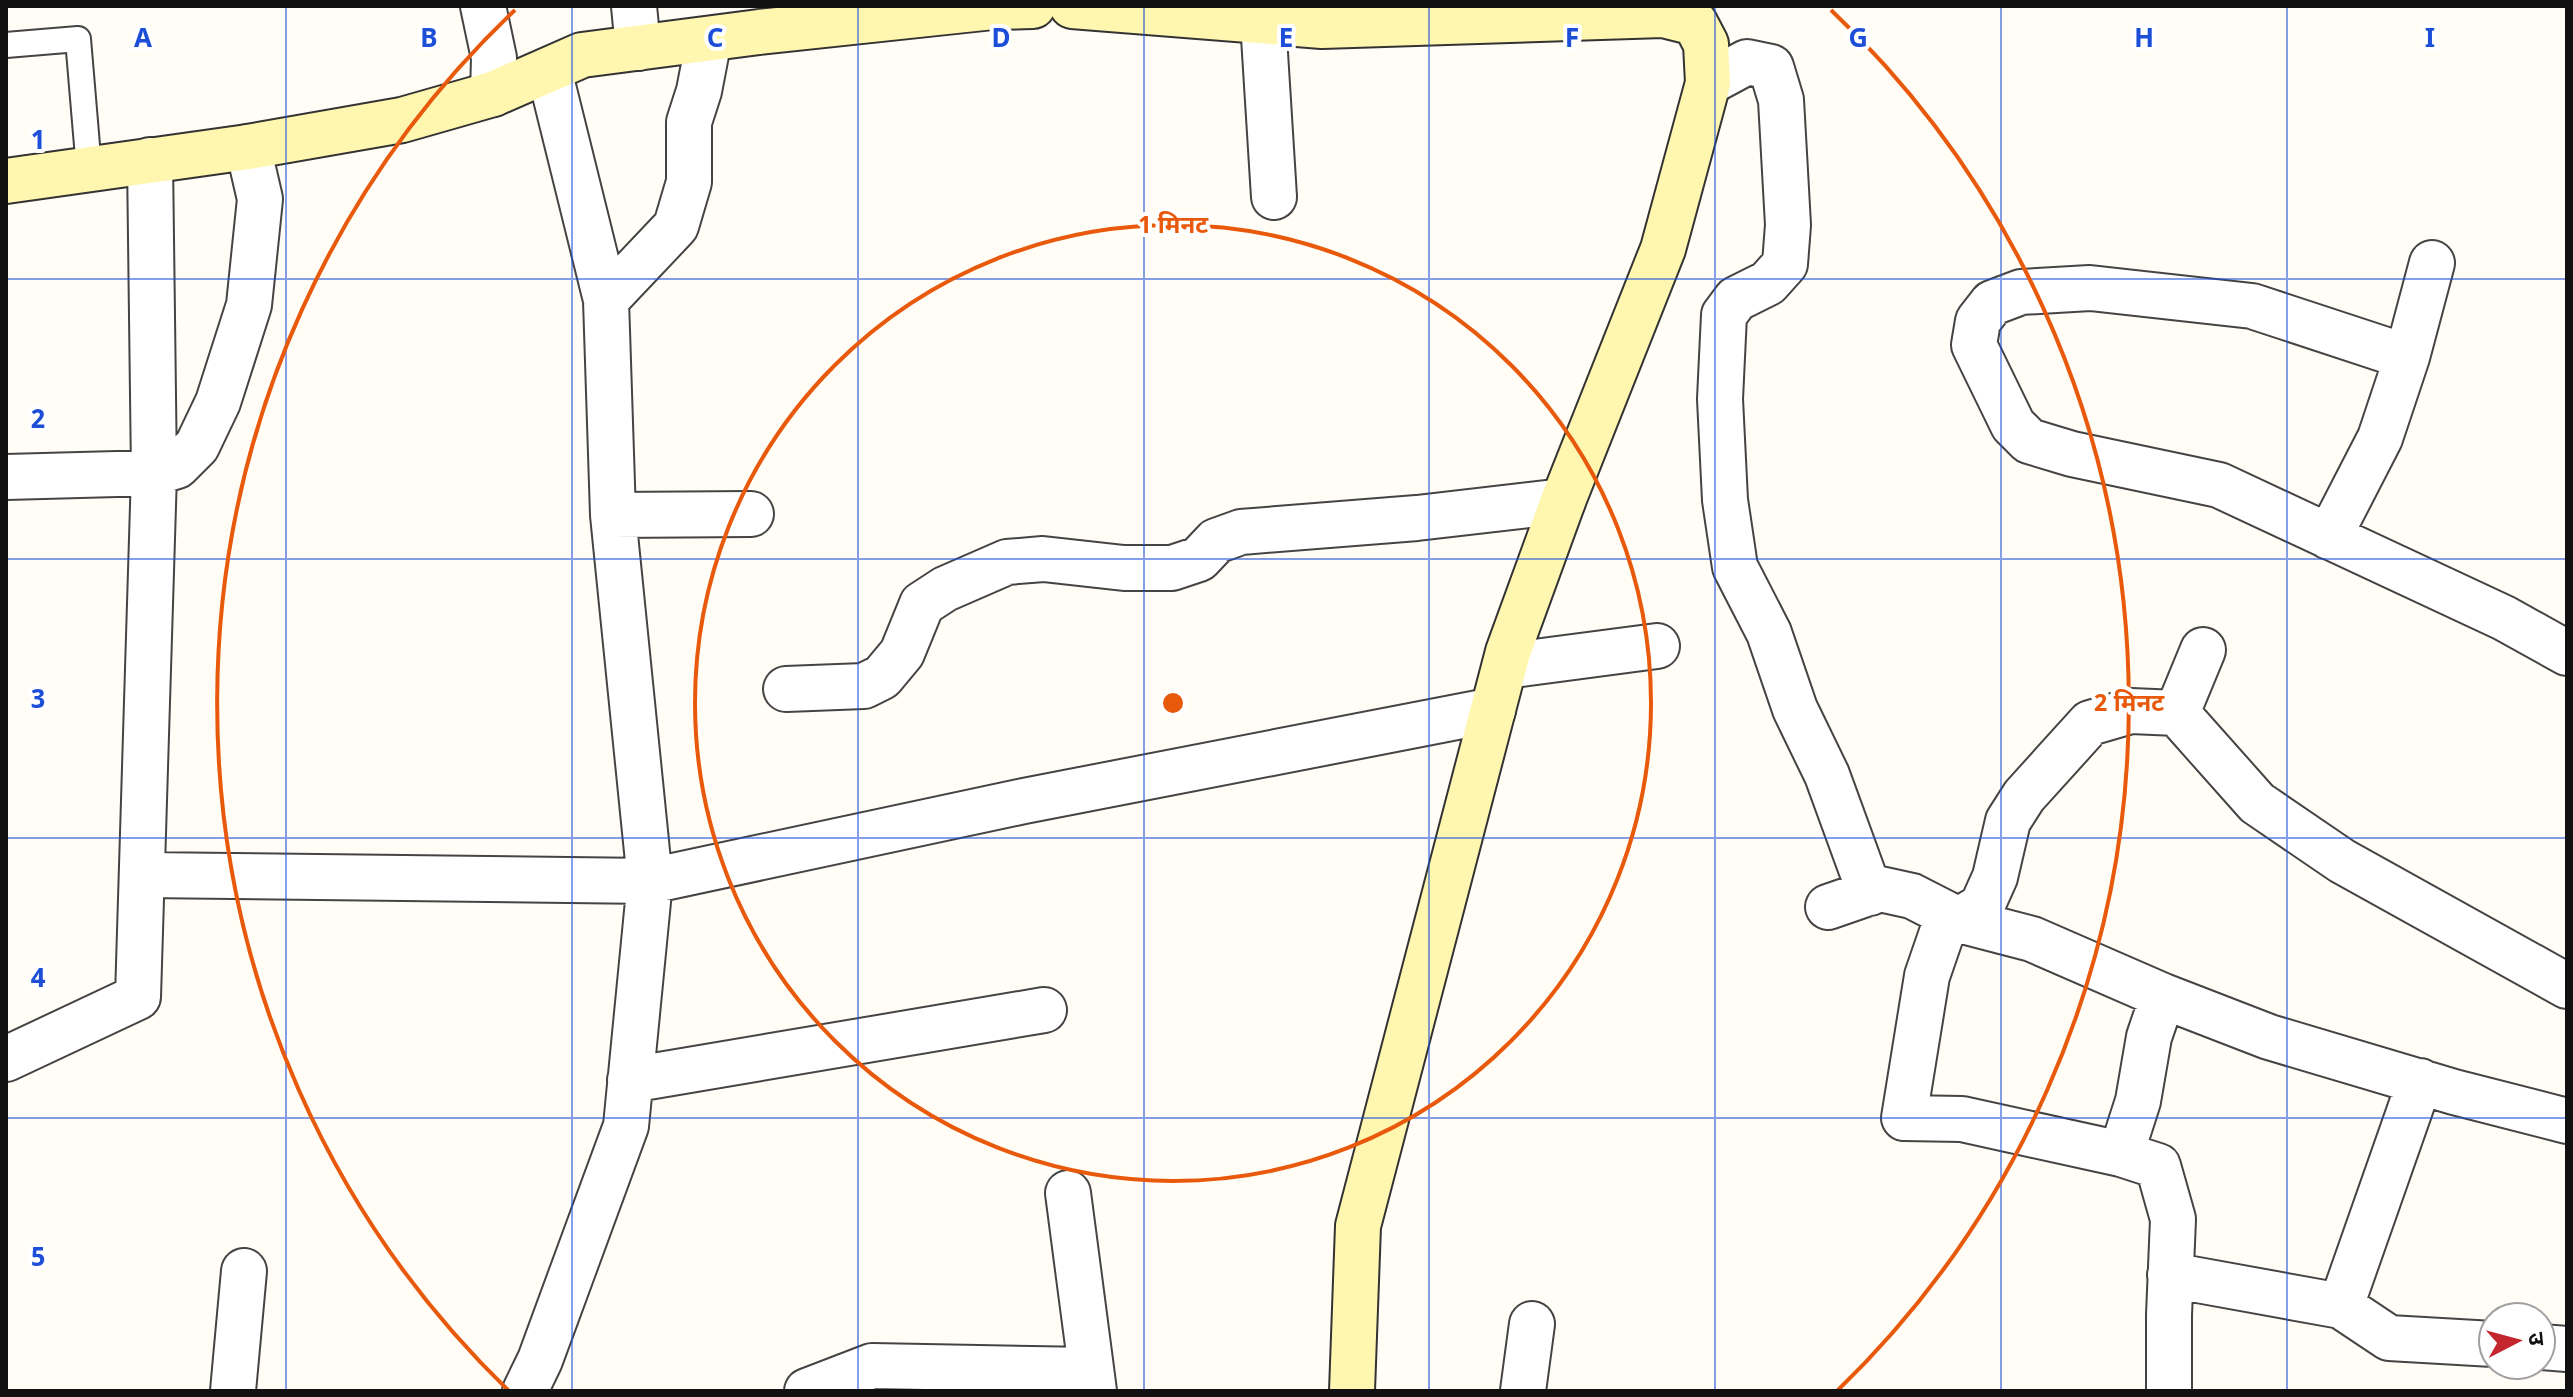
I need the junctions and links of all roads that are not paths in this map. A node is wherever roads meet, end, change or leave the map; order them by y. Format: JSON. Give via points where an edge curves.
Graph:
{"nodes":[{"id":1,"x":483,"y":6,"type":"edge"},
{"id":2,"x":1033,"y":6,"type":"edge"},
{"id":3,"x":1072,"y":6,"type":"edge"},
{"id":4,"x":1700,"y":15,"type":"edge"},
{"id":5,"x":1263,"y":21,"type":"junction"},
{"id":6,"x":636,"y":27,"type":"edge"},
{"id":7,"x":709,"y":39,"type":"junction"},
{"id":8,"x":6,"y":45,"type":"edge"},
{"id":9,"x":549,"y":70,"type":"junction"},
{"id":10,"x":1708,"y":83,"type":"junction"},
{"id":11,"x":493,"y":94,"type":"junction"},
{"id":12,"x":248,"y":147,"type":"junction"},
{"id":13,"x":150,"y":160,"type":"junction"},
{"id":14,"x":89,"y":169,"type":"junction"},
{"id":15,"x":6,"y":181,"type":"edge"},
{"id":16,"x":1274,"y":197,"type":"dead end"},
{"id":17,"x":2432,"y":263,"type":"dead end"},
{"id":18,"x":606,"y":300,"type":"junction"},
{"id":19,"x":2407,"y":357,"type":"junction"},
{"id":20,"x":154,"y":473,"type":"junction"},
{"id":21,"x":6,"y":477,"type":"edge"},
{"id":22,"x":1563,"y":501,"type":"junction"},
{"id":23,"x":751,"y":514,"type":"dead end"},
{"id":24,"x":613,"y":515,"type":"junction"},
{"id":25,"x":2329,"y":537,"type":"junction"},
{"id":26,"x":1657,"y":646,"type":"dead end"},
{"id":27,"x":2203,"y":650,"type":"dead end"},
{"id":28,"x":2567,"y":653,"type":"edge"},
{"id":29,"x":1505,"y":666,"type":"junction"},
{"id":30,"x":786,"y":689,"type":"dead end"},
{"id":31,"x":1493,"y":710,"type":"junction"},
{"id":32,"x":2177,"y":713,"type":"junction"},
{"id":33,"x":143,"y":875,"type":"junction"},
{"id":34,"x":650,"y":881,"type":"junction"},
{"id":35,"x":1870,"y":893,"type":"junction"},
{"id":36,"x":1828,"y":907,"type":"dead end"},
{"id":37,"x":1954,"y":917,"type":"junction"},
{"id":38,"x":2567,"y":986,"type":"edge"},
{"id":39,"x":2163,"y":996,"type":"junction"},
{"id":40,"x":1044,"y":1010,"type":"dead end"},
{"id":41,"x":6,"y":1059,"type":"edge"},
{"id":42,"x":630,"y":1080,"type":"junction"},
{"id":43,"x":2420,"y":1081,"type":"junction"},
{"id":44,"x":2567,"y":1121,"type":"edge"},
{"id":45,"x":2121,"y":1154,"type":"junction"},
{"id":46,"x":1068,"y":1193,"type":"dead end"},
{"id":47,"x":244,"y":1271,"type":"dead end"},
{"id":48,"x":2170,"y":1275,"type":"junction"},
{"id":49,"x":2341,"y":1306,"type":"junction"},
{"id":50,"x":1532,"y":1324,"type":"dead end"},
{"id":51,"x":2477,"y":1343,"type":"edge"},
{"id":52,"x":1093,"y":1380,"type":"edge"},
{"id":53,"x":233,"y":1391,"type":"edge"},
{"id":54,"x":525,"y":1391,"type":"edge"},
{"id":55,"x":807,"y":1391,"type":"edge"},
{"id":56,"x":1352,"y":1391,"type":"edge"},
{"id":57,"x":1523,"y":1391,"type":"edge"},
{"id":58,"x":2169,"y":1391,"type":"edge"}],
"edges":[{"from":1,"to":11,"type":"street","via":[[494,58]]},
{"from":2,"to":7,"type":"main road"},
{"from":3,"to":5,"type":"main road"},
{"from":4,"to":5,"type":"main road","via":[[1322,26]]},
{"from":4,"to":10,"type":"main road"},
{"from":5,"to":16,"type":"street"},
{"from":6,"to":7,"type":"main road"},
{"from":6,"to":9,"type":"main road"},
{"from":7,"to":18,"type":"street","via":[[689,122],[689,182],[676,226]]},
{"from":8,"to":14,"type":"lane","via":[[78,39]]},
{"from":9,"to":11,"type":"main road"},
{"from":9,"to":18,"type":"street"},
{"from":10,"to":22,"type":"main road","via":[[1663,249]]},
{"from":10,"to":35,"type":"street","via":[[1747,62],[1771,67],[1781,100],[1788,225],[1785,264],[1768,283],[1736,299],[1724,315],[1720,399],[1725,500],[1735,567],[1769,633]]},
{"from":11,"to":12,"type":"main road","via":[[402,120]]},
{"from":12,"to":13,"type":"main road"},
{"from":12,"to":20,"type":"street","via":[[260,199],[249,305],[218,402],[197,446],[177,466]]},
{"from":13,"to":14,"type":"main road"},
{"from":13,"to":20,"type":"street"},
{"from":14,"to":15,"type":"main road"},
{"from":17,"to":19,"type":"street"},
{"from":18,"to":24,"type":"street"},
{"from":19,"to":25,"type":"street","via":[[2380,438]]},
{"from":19,"to":25,"type":"street","via":[[2252,306],[2090,288],[2021,292],[1992,303],[1978,321],[1974,345],[2013,425],[2029,441],[2219,485]]},
{"from":20,"to":21,"type":"street"},
{"from":20,"to":33,"type":"street"},
{"from":22,"to":29,"type":"main road"},
{"from":22,"to":30,"type":"street","via":[[1241,532],[1216,541],[1199,559],[1172,568],[1043,559],[1007,562],[922,604],[902,653],[882,677],[864,686]]},
{"from":23,"to":24,"type":"street"},
{"from":24,"to":34,"type":"street"},
{"from":25,"to":28,"type":"street"},
{"from":26,"to":29,"type":"street"},
{"from":27,"to":32,"type":"street"},
{"from":29,"to":31,"type":"main road"},
{"from":31,"to":34,"type":"street","via":[[1024,801]]},
{"from":31,"to":56,"type":"main road","via":[[1358,1226]]},
{"from":32,"to":37,"type":"street","via":[[2131,711],[2090,723],[2008,821],[1982,906]]},
{"from":32,"to":38,"type":"street","via":[[2257,803],[2342,861]]},
{"from":33,"to":34,"type":"street"},
{"from":33,"to":41,"type":"street","via":[[138,997]]},
{"from":34,"to":42,"type":"street"},
{"from":35,"to":36,"type":"street"},
{"from":35,"to":37,"type":"street","via":[[1880,889],[1912,896]]},
{"from":37,"to":39,"type":"street","via":[[2032,939]]},
{"from":37,"to":45,"type":"street","via":[[1927,976],[1904,1118],[1962,1119]]},
{"from":39,"to":43,"type":"street","via":[[2269,1037]]},
{"from":39,"to":45,"type":"street"},
{"from":40,"to":42,"type":"street"},
{"from":42,"to":54,"type":"street","via":[[626,1126]]},
{"from":43,"to":44,"type":"street"},
{"from":43,"to":49,"type":"street"},
{"from":45,"to":48,"type":"street","via":[[2158,1166],[2173,1219]]},
{"from":46,"to":52,"type":"street"},
{"from":47,"to":53,"type":"street"},
{"from":48,"to":49,"type":"street"},
{"from":48,"to":58,"type":"street"},
{"from":49,"to":51,"type":"street","via":[[2389,1338]]},
{"from":50,"to":57,"type":"street"},
{"from":52,"to":55,"type":"street","via":[[872,1366]]}]}
